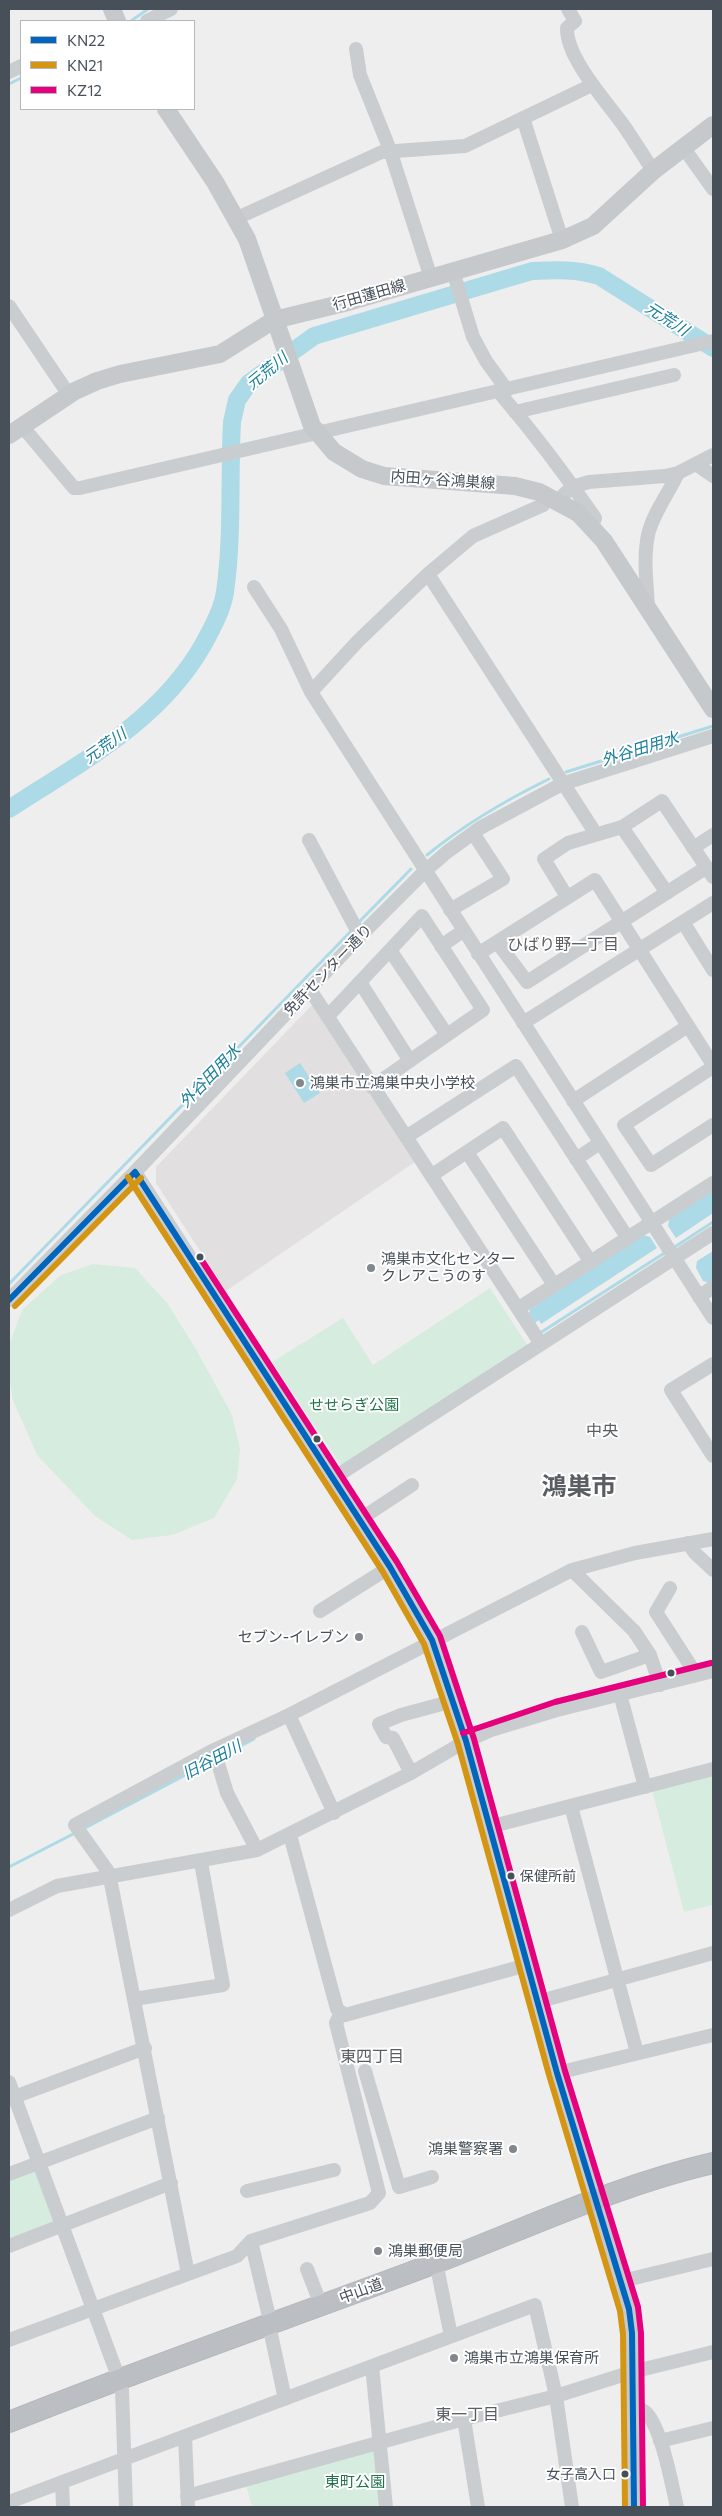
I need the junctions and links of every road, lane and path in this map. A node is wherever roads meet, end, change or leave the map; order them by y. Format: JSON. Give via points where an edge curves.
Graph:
{"nodes":[{"id":1,"x":170,"y":9,"type":"edge"},
{"id":2,"x":568,"y":9,"type":"edge"},
{"id":3,"x":149,"y":20,"type":"edge"},
{"id":4,"x":356,"y":48,"type":"dead end"},
{"id":5,"x":592,"y":85,"type":"junction"},
{"id":6,"x":167,"y":110,"type":"edge"},
{"id":7,"x":523,"y":118,"type":"junction"},
{"id":8,"x":713,"y":125,"type":"edge"},
{"id":9,"x":683,"y":147,"type":"junction"},
{"id":10,"x":390,"y":150,"type":"junction"},
{"id":11,"x":654,"y":171,"type":"junction"},
{"id":12,"x":713,"y":189,"type":"edge"},
{"id":13,"x":237,"y":218,"type":"junction"},
{"id":14,"x":562,"y":240,"type":"junction"},
{"id":15,"x":454,"y":274,"type":"junction"},
{"id":16,"x":431,"y":278,"type":"junction"},
{"id":17,"x":9,"y":306,"type":"edge"},
{"id":18,"x":276,"y":324,"type":"junction"},
{"id":19,"x":713,"y":342,"type":"edge"},
{"id":20,"x":674,"y":375,"type":"dead end"},
{"id":21,"x":502,"y":391,"type":"junction"},
{"id":22,"x":69,"y":395,"type":"junction"},
{"id":23,"x":515,"y":412,"type":"junction"},
{"id":24,"x":15,"y":431,"type":"edge"},
{"id":25,"x":318,"y":435,"type":"junction"},
{"id":26,"x":713,"y":455,"type":"edge"},
{"id":27,"x":696,"y":464,"type":"junction"},
{"id":28,"x":678,"y":473,"type":"junction"},
{"id":29,"x":713,"y":476,"type":"edge"},
{"id":30,"x":572,"y":487,"type":"junction"},
{"id":31,"x":553,"y":498,"type":"junction"},
{"id":32,"x":592,"y":526,"type":"junction"},
{"id":33,"x":428,"y":574,"type":"junction"},
{"id":34,"x":254,"y":587,"type":"dead end"},
{"id":35,"x":648,"y":609,"type":"junction"},
{"id":36,"x":311,"y":692,"type":"junction"},
{"id":37,"x":713,"y":710,"type":"edge"},
{"id":38,"x":713,"y":736,"type":"edge"},
{"id":39,"x":562,"y":784,"type":"junction"},
{"id":40,"x":622,"y":827,"type":"junction"},
{"id":41,"x":473,"y":833,"type":"junction"},
{"id":42,"x":596,"y":834,"type":"junction"},
{"id":43,"x":713,"y":835,"type":"edge"},
{"id":44,"x":309,"y":840,"type":"dead end"},
{"id":45,"x":693,"y":848,"type":"junction"},
{"id":46,"x":425,"y":871,"type":"junction"},
{"id":47,"x":710,"y":872,"type":"edge"},
{"id":48,"x":667,"y":893,"type":"junction"},
{"id":49,"x":567,"y":896,"type":"junction"},
{"id":50,"x":713,"y":903,"type":"edge"},
{"id":51,"x":450,"y":910,"type":"junction"},
{"id":52,"x":621,"y":922,"type":"junction"},
{"id":53,"x":683,"y":922,"type":"junction"},
{"id":54,"x":463,"y":931,"type":"junction"},
{"id":55,"x":360,"y":936,"type":"junction"},
{"id":56,"x":497,"y":942,"type":"junction"},
{"id":57,"x":441,"y":946,"type":"junction"},
{"id":58,"x":390,"y":950,"type":"junction"},
{"id":59,"x":640,"y":950,"type":"junction"},
{"id":60,"x":478,"y":954,"type":"junction"},
{"id":61,"x":713,"y":970,"type":"edge"},
{"id":62,"x":360,"y":982,"type":"junction"},
{"id":63,"x":310,"y":988,"type":"junction"},
{"id":64,"x":328,"y":1016,"type":"junction"},
{"id":65,"x":523,"y":1023,"type":"junction"},
{"id":66,"x":688,"y":1026,"type":"junction"},
{"id":67,"x":446,"y":1035,"type":"junction"},
{"id":68,"x":410,"y":1061,"type":"junction"},
{"id":69,"x":713,"y":1066,"type":"edge"},
{"id":70,"x":372,"y":1087,"type":"junction"},
{"id":71,"x":573,"y":1101,"type":"junction"},
{"id":72,"x":713,"y":1124,"type":"edge"},
{"id":73,"x":406,"y":1137,"type":"junction"},
{"id":74,"x":600,"y":1142,"type":"junction"},
{"id":75,"x":467,"y":1152,"type":"junction"},
{"id":76,"x":576,"y":1159,"type":"junction"},
{"id":77,"x":135,"y":1172,"type":"junction"},
{"id":78,"x":432,"y":1175,"type":"junction"},
{"id":79,"x":713,"y":1183,"type":"edge"},
{"id":80,"x":652,"y":1222,"type":"junction"},
{"id":81,"x":713,"y":1233,"type":"edge"},
{"id":82,"x":627,"y":1237,"type":"junction"},
{"id":83,"x":674,"y":1259,"type":"junction"},
{"id":84,"x":590,"y":1261,"type":"junction"},
{"id":85,"x":554,"y":1285,"type":"junction"},
{"id":86,"x":713,"y":1287,"type":"edge"},
{"id":87,"x":699,"y":1296,"type":"junction"},
{"id":88,"x":9,"y":1300,"type":"edge"},
{"id":89,"x":519,"y":1308,"type":"junction"},
{"id":90,"x":713,"y":1318,"type":"edge"},
{"id":91,"x":541,"y":1344,"type":"junction"},
{"id":92,"x":712,"y":1367,"type":"edge"},
{"id":93,"x":713,"y":1456,"type":"edge"},
{"id":94,"x":332,"y":1479,"type":"junction"},
{"id":95,"x":412,"y":1485,"type":"dead end"},
{"id":96,"x":359,"y":1520,"type":"junction"},
{"id":97,"x":713,"y":1539,"type":"edge"},
{"id":98,"x":688,"y":1543,"type":"junction"},
{"id":99,"x":390,"y":1567,"type":"junction"},
{"id":100,"x":572,"y":1570,"type":"junction"},
{"id":101,"x":713,"y":1570,"type":"edge"},
{"id":102,"x":670,"y":1588,"type":"dead end"},
{"id":103,"x":320,"y":1611,"type":"dead end"},
{"id":104,"x":582,"y":1632,"type":"dead end"},
{"id":105,"x":432,"y":1640,"type":"junction"},
{"id":106,"x":650,"y":1655,"type":"junction"},
{"id":107,"x":713,"y":1671,"type":"edge"},
{"id":108,"x":694,"y":1676,"type":"junction"},
{"id":109,"x":660,"y":1685,"type":"junction"},
{"id":110,"x":620,"y":1694,"type":"junction"},
{"id":111,"x":454,"y":1702,"type":"junction"},
{"id":112,"x":289,"y":1715,"type":"junction"},
{"id":113,"x":466,"y":1741,"type":"junction"},
{"id":114,"x":214,"y":1750,"type":"junction"},
{"id":115,"x":713,"y":1769,"type":"edge"},
{"id":116,"x":412,"y":1773,"type":"junction"},
{"id":117,"x":645,"y":1787,"type":"junction"},
{"id":118,"x":571,"y":1806,"type":"junction"},
{"id":119,"x":334,"y":1813,"type":"junction"},
{"id":120,"x":489,"y":1827,"type":"junction"},
{"id":121,"x":290,"y":1835,"type":"junction"},
{"id":122,"x":257,"y":1850,"type":"junction"},
{"id":123,"x":201,"y":1862,"type":"junction"},
{"id":124,"x":110,"y":1878,"type":"junction"},
{"id":125,"x":9,"y":1910,"type":"edge"},
{"id":126,"x":713,"y":1953,"type":"edge"},
{"id":127,"x":527,"y":1965,"type":"junction"},
{"id":128,"x":618,"y":1980,"type":"junction"},
{"id":129,"x":134,"y":1999,"type":"junction"},
{"id":130,"x":537,"y":2002,"type":"junction"},
{"id":131,"x":340,"y":2013,"type":"junction"},
{"id":132,"x":713,"y":2034,"type":"edge"},
{"id":133,"x":145,"y":2048,"type":"junction"},
{"id":134,"x":637,"y":2053,"type":"junction"},
{"id":135,"x":365,"y":2071,"type":"dead end"},
{"id":136,"x":557,"y":2073,"type":"junction"},
{"id":137,"x":9,"y":2082,"type":"edge"},
{"id":138,"x":12,"y":2098,"type":"edge"},
{"id":139,"x":375,"y":2108,"type":"junction"},
{"id":140,"x":358,"y":2111,"type":"junction"},
{"id":141,"x":158,"y":2118,"type":"junction"},
{"id":142,"x":39,"y":2163,"type":"junction"},
{"id":143,"x":713,"y":2163,"type":"edge"},
{"id":144,"x":334,"y":2170,"type":"dead end"},
{"id":145,"x":9,"y":2174,"type":"edge"},
{"id":146,"x":713,"y":2176,"type":"edge"},
{"id":147,"x":432,"y":2177,"type":"dead end"},
{"id":148,"x":171,"y":2183,"type":"junction"},
{"id":149,"x":247,"y":2191,"type":"dead end"},
{"id":150,"x":598,"y":2206,"type":"junction"},
{"id":151,"x":62,"y":2226,"type":"junction"},
{"id":152,"x":251,"y":2241,"type":"junction"},
{"id":153,"x":9,"y":2246,"type":"edge"},
{"id":154,"x":713,"y":2259,"type":"edge"},
{"id":155,"x":307,"y":2269,"type":"dead end"},
{"id":156,"x":438,"y":2272,"type":"junction"},
{"id":157,"x":188,"y":2274,"type":"junction"},
{"id":158,"x":622,"y":2281,"type":"junction"},
{"id":159,"x":321,"y":2305,"type":"junction"},
{"id":160,"x":92,"y":2307,"type":"junction"},
{"id":161,"x":271,"y":2330,"type":"junction"},
{"id":162,"x":451,"y":2336,"type":"junction"},
{"id":163,"x":9,"y":2340,"type":"edge"},
{"id":164,"x":713,"y":2352,"type":"edge"},
{"id":165,"x":372,"y":2366,"type":"junction"},
{"id":166,"x":632,"y":2372,"type":"junction"},
{"id":167,"x":120,"y":2385,"type":"junction"},
{"id":168,"x":556,"y":2396,"type":"junction"},
{"id":169,"x":285,"y":2399,"type":"junction"},
{"id":170,"x":633,"y":2406,"type":"junction"},
{"id":171,"x":464,"y":2419,"type":"junction"},
{"id":172,"x":9,"y":2422,"type":"edge"},
{"id":173,"x":713,"y":2428,"type":"edge"},
{"id":174,"x":9,"y":2432,"type":"edge"},
{"id":175,"x":185,"y":2436,"type":"junction"},
{"id":176,"x":660,"y":2441,"type":"junction"},
{"id":177,"x":379,"y":2442,"type":"junction"},
{"id":178,"x":124,"y":2459,"type":"junction"},
{"id":179,"x":62,"y":2482,"type":"junction"},
{"id":180,"x":9,"y":2502,"type":"edge"},
{"id":181,"x":187,"y":2502,"type":"edge"},
{"id":182,"x":63,"y":2507,"type":"edge"},
{"id":183,"x":126,"y":2507,"type":"edge"},
{"id":184,"x":384,"y":2507,"type":"edge"},
{"id":185,"x":478,"y":2507,"type":"edge"},
{"id":186,"x":572,"y":2507,"type":"edge"},
{"id":187,"x":634,"y":2507,"type":"edge"},
{"id":188,"x":677,"y":2507,"type":"edge"}],
"edges":[{"from":1,"to":3,"type":"street"},
{"from":2,"to":5,"type":"street","via":[[575,21],[567,28],[567,39]]},
{"from":4,"to":10,"type":"street","via":[[360,75]]},
{"from":5,"to":7,"type":"street"},
{"from":5,"to":11,"type":"street"},
{"from":6,"to":13,"type":"main road","name":"内田ヶ谷鴻巣線"},
{"from":7,"to":10,"type":"street","via":[[466,146]]},
{"from":7,"to":14,"type":"street"},
{"from":8,"to":9,"type":"main road","name":"行田蓮田線"},
{"from":9,"to":11,"type":"main road","name":"行田蓮田線"},
{"from":9,"to":12,"type":"street"},
{"from":10,"to":13,"type":"street"},
{"from":10,"to":16,"type":"street"},
{"from":11,"to":14,"type":"main road","name":"行田蓮田線","via":[[593,226]]},
{"from":13,"to":18,"type":"main road","name":"内田ヶ谷鴻巣線","via":[[248,238]]},
{"from":14,"to":15,"type":"main road","name":"行田蓮田線"},
{"from":15,"to":16,"type":"main road","name":"行田蓮田線"},
{"from":15,"to":21,"type":"street","via":[[473,337]]},
{"from":16,"to":18,"type":"main road","name":"行田蓮田線"},
{"from":17,"to":22,"type":"street"},
{"from":18,"to":22,"type":"main road","name":"行田蓮田線","via":[[220,354],[120,374]]},
{"from":18,"to":25,"type":"main road","name":"内田ヶ谷鴻巣線","via":[[299,392]]},
{"from":19,"to":21,"type":"street"},
{"from":20,"to":23,"type":"street"},
{"from":21,"to":23,"type":"street"},
{"from":21,"to":25,"type":"street"},
{"from":22,"to":24,"type":"main road","name":"行田蓮田線"},
{"from":23,"to":30,"type":"street"},
{"from":24,"to":25,"type":"street","via":[[74,488]]},
{"from":25,"to":31,"type":"main road","name":"内田ヶ谷鴻巣線","via":[[348,461],[384,476],[515,486]]},
{"from":26,"to":27,"type":"street"},
{"from":27,"to":28,"type":"street"},
{"from":27,"to":29,"type":"street"},
{"from":28,"to":30,"type":"street","via":[[589,482]]},
{"from":28,"to":35,"type":"street","via":[[648,534],[645,560]]},
{"from":30,"to":31,"type":"street"},
{"from":30,"to":32,"type":"street","via":[[595,518]]},
{"from":31,"to":32,"type":"main road","name":"内田ヶ谷鴻巣線"},
{"from":31,"to":33,"type":"street","via":[[473,536]]},
{"from":32,"to":35,"type":"main road","name":"内田ヶ谷鴻巣線"},
{"from":33,"to":36,"type":"street","via":[[358,641]]},
{"from":33,"to":39,"type":"street"},
{"from":34,"to":36,"type":"street","via":[[281,629]]},
{"from":35,"to":37,"type":"main road","name":"内田ヶ谷鴻巣線"},
{"from":36,"to":46,"type":"street"},
{"from":38,"to":39,"type":"street","name":"免許センター通り"},
{"from":39,"to":41,"type":"street","name":"免許センター通り"},
{"from":39,"to":42,"type":"street"},
{"from":40,"to":42,"type":"street"},
{"from":40,"to":45,"type":"street","via":[[662,801]]},
{"from":40,"to":48,"type":"street"},
{"from":41,"to":46,"type":"street","name":"免許センター通り"},
{"from":41,"to":51,"type":"street","via":[[503,879]]},
{"from":42,"to":49,"type":"street","via":[[568,843],[544,859]]},
{"from":43,"to":45,"type":"street"},
{"from":44,"to":55,"type":"street"},
{"from":45,"to":47,"type":"street"},
{"from":46,"to":51,"type":"street"},
{"from":46,"to":55,"type":"street","name":"免許センター通り"},
{"from":47,"to":48,"type":"street"},
{"from":48,"to":52,"type":"street"},
{"from":49,"to":52,"type":"street","via":[[595,880]]},
{"from":49,"to":56,"type":"street"},
{"from":50,"to":53,"type":"street"},
{"from":51,"to":54,"type":"street"},
{"from":52,"to":56,"type":"street","via":[[527,982]]},
{"from":52,"to":59,"type":"street"},
{"from":53,"to":59,"type":"street"},
{"from":53,"to":61,"type":"street"},
{"from":54,"to":57,"type":"street"},
{"from":54,"to":60,"type":"street"},
{"from":55,"to":63,"type":"street","name":"免許センター通り"},
{"from":56,"to":60,"type":"street"},
{"from":57,"to":58,"type":"street","via":[[422,916]]},
{"from":57,"to":67,"type":"street","via":[[483,1010]]},
{"from":58,"to":62,"type":"street"},
{"from":58,"to":67,"type":"street"},
{"from":59,"to":65,"type":"street"},
{"from":59,"to":66,"type":"street"},
{"from":60,"to":65,"type":"street"},
{"from":62,"to":64,"type":"street"},
{"from":62,"to":68,"type":"street"},
{"from":63,"to":64,"type":"street"},
{"from":63,"to":77,"type":"street","name":"免許センター通り"},
{"from":64,"to":70,"type":"street"},
{"from":65,"to":71,"type":"street"},
{"from":66,"to":69,"type":"street"},
{"from":66,"to":71,"type":"street"},
{"from":67,"to":68,"type":"street"},
{"from":68,"to":70,"type":"street"},
{"from":69,"to":72,"type":"street","via":[[624,1125],[651,1165]]},
{"from":70,"to":73,"type":"street"},
{"from":71,"to":74,"type":"street"},
{"from":73,"to":76,"type":"street","via":[[516,1066]]},
{"from":73,"to":78,"type":"street"},
{"from":74,"to":76,"type":"street"},
{"from":74,"to":80,"type":"street"},
{"from":75,"to":78,"type":"street"},
{"from":75,"to":84,"type":"street","via":[[503,1128]]},
{"from":75,"to":85,"type":"street"},
{"from":76,"to":82,"type":"street"},
{"from":77,"to":88,"type":"street","name":"免許センター通り"},
{"from":77,"to":94,"type":"street"},
{"from":78,"to":89,"type":"street"},
{"from":79,"to":80,"type":"street"},
{"from":80,"to":82,"type":"street"},
{"from":80,"to":83,"type":"street"},
{"from":81,"to":83,"type":"street"},
{"from":82,"to":84,"type":"street"},
{"from":83,"to":87,"type":"street"},
{"from":83,"to":91,"type":"street"},
{"from":84,"to":85,"type":"street"},
{"from":85,"to":89,"type":"street"},
{"from":86,"to":87,"type":"street"},
{"from":87,"to":90,"type":"street"},
{"from":89,"to":91,"type":"street"},
{"from":91,"to":94,"type":"street"},
{"from":92,"to":93,"type":"street","via":[[671,1390]]},
{"from":94,"to":96,"type":"street"},
{"from":95,"to":96,"type":"street"},
{"from":96,"to":99,"type":"street"},
{"from":97,"to":98,"type":"street"},
{"from":98,"to":100,"type":"street"},
{"from":98,"to":101,"type":"street"},
{"from":99,"to":103,"type":"street"},
{"from":99,"to":105,"type":"street"},
{"from":100,"to":105,"type":"street"},
{"from":100,"to":106,"type":"street","via":[[634,1630]]},
{"from":102,"to":108,"type":"street","via":[[656,1612]]},
{"from":104,"to":106,"type":"street","via":[[601,1672]]},
{"from":105,"to":111,"type":"street"},
{"from":105,"to":112,"type":"street"},
{"from":106,"to":109,"type":"street"},
{"from":107,"to":108,"type":"street"},
{"from":108,"to":109,"type":"street"},
{"from":109,"to":110,"type":"street"},
{"from":110,"to":113,"type":"street","via":[[557,1710]]},
{"from":110,"to":117,"type":"street"},
{"from":111,"to":113,"type":"street"},
{"from":111,"to":116,"type":"street","via":[[379,1724],[386,1737],[393,1738]]},
{"from":112,"to":114,"type":"street"},
{"from":112,"to":119,"type":"street"},
{"from":113,"to":116,"type":"street"},
{"from":113,"to":120,"type":"street"},
{"from":114,"to":122,"type":"street","via":[[227,1793]]},
{"from":114,"to":124,"type":"street","via":[[75,1825]]},
{"from":115,"to":117,"type":"street"},
{"from":116,"to":119,"type":"street"},
{"from":117,"to":118,"type":"street"},
{"from":118,"to":120,"type":"street"},
{"from":118,"to":128,"type":"street"},
{"from":119,"to":121,"type":"street"},
{"from":120,"to":127,"type":"street"},
{"from":121,"to":122,"type":"street"},
{"from":121,"to":131,"type":"street"},
{"from":122,"to":123,"type":"street"},
{"from":123,"to":124,"type":"street"},
{"from":123,"to":129,"type":"street","via":[[223,1985]]},
{"from":124,"to":125,"type":"street","via":[[57,1886]]},
{"from":124,"to":129,"type":"street"},
{"from":126,"to":128,"type":"street"},
{"from":127,"to":130,"type":"street"},
{"from":127,"to":131,"type":"street","via":[[345,2015]]},
{"from":128,"to":130,"type":"street"},
{"from":128,"to":134,"type":"street"},
{"from":129,"to":133,"type":"street"},
{"from":130,"to":136,"type":"street"},
{"from":131,"to":140,"type":"street","via":[[336,2023]]},
{"from":132,"to":134,"type":"street"},
{"from":133,"to":138,"type":"street"},
{"from":133,"to":141,"type":"street"},
{"from":134,"to":136,"type":"street"},
{"from":135,"to":139,"type":"street"},
{"from":136,"to":150,"type":"street"},
{"from":137,"to":138,"type":"street"},
{"from":138,"to":142,"type":"street"},
{"from":139,"to":140,"type":"street"},
{"from":139,"to":147,"type":"street","via":[[399,2187]]},
{"from":140,"to":152,"type":"street","via":[[379,2193],[370,2202]]},
{"from":141,"to":142,"type":"street"},
{"from":141,"to":148,"type":"street"},
{"from":142,"to":145,"type":"street"},
{"from":142,"to":151,"type":"street"},
{"from":143,"to":150,"type":"highway","name":"中山道","via":[[662,2177]]},
{"from":144,"to":149,"type":"street"},
{"from":146,"to":150,"type":"highway","name":"中山道"},
{"from":148,"to":151,"type":"street"},
{"from":148,"to":157,"type":"street"},
{"from":150,"to":156,"type":"highway","name":"中山道"},
{"from":150,"to":158,"type":"main road"},
{"from":150,"to":159,"type":"highway","name":"中山道"},
{"from":151,"to":153,"type":"street"},
{"from":151,"to":160,"type":"street"},
{"from":152,"to":157,"type":"street","via":[[237,2256]]},
{"from":152,"to":161,"type":"street"},
{"from":154,"to":158,"type":"street"},
{"from":155,"to":159,"type":"street"},
{"from":156,"to":161,"type":"highway","name":"中山道"},
{"from":156,"to":162,"type":"street"},
{"from":157,"to":160,"type":"street"},
{"from":158,"to":166,"type":"main road","via":[[629,2309]]},
{"from":159,"to":161,"type":"highway","name":"中山道"},
{"from":160,"to":163,"type":"street"},
{"from":160,"to":167,"type":"street"},
{"from":161,"to":167,"type":"highway","name":"中山道"},
{"from":161,"to":169,"type":"street"},
{"from":162,"to":165,"type":"street"},
{"from":162,"to":168,"type":"street","via":[[535,2305]]},
{"from":164,"to":166,"type":"street"},
{"from":165,"to":169,"type":"street"},
{"from":165,"to":177,"type":"street"},
{"from":166,"to":168,"type":"street"},
{"from":166,"to":170,"type":"main road"},
{"from":167,"to":172,"type":"highway","name":"中山道"},
{"from":167,"to":174,"type":"highway","name":"中山道"},
{"from":167,"to":178,"type":"street"},
{"from":168,"to":171,"type":"street"},
{"from":168,"to":186,"type":"street"},
{"from":169,"to":175,"type":"street"},
{"from":170,"to":176,"type":"street","via":[[644,2411]]},
{"from":170,"to":187,"type":"main road"},
{"from":171,"to":177,"type":"street"},
{"from":171,"to":185,"type":"street"},
{"from":173,"to":176,"type":"street"},
{"from":175,"to":178,"type":"street"},
{"from":175,"to":181,"type":"street"},
{"from":176,"to":188,"type":"street"},
{"from":177,"to":181,"type":"street"},
{"from":177,"to":184,"type":"street"},
{"from":178,"to":179,"type":"street"},
{"from":178,"to":183,"type":"street"},
{"from":179,"to":180,"type":"street"},
{"from":179,"to":182,"type":"street"}]}
